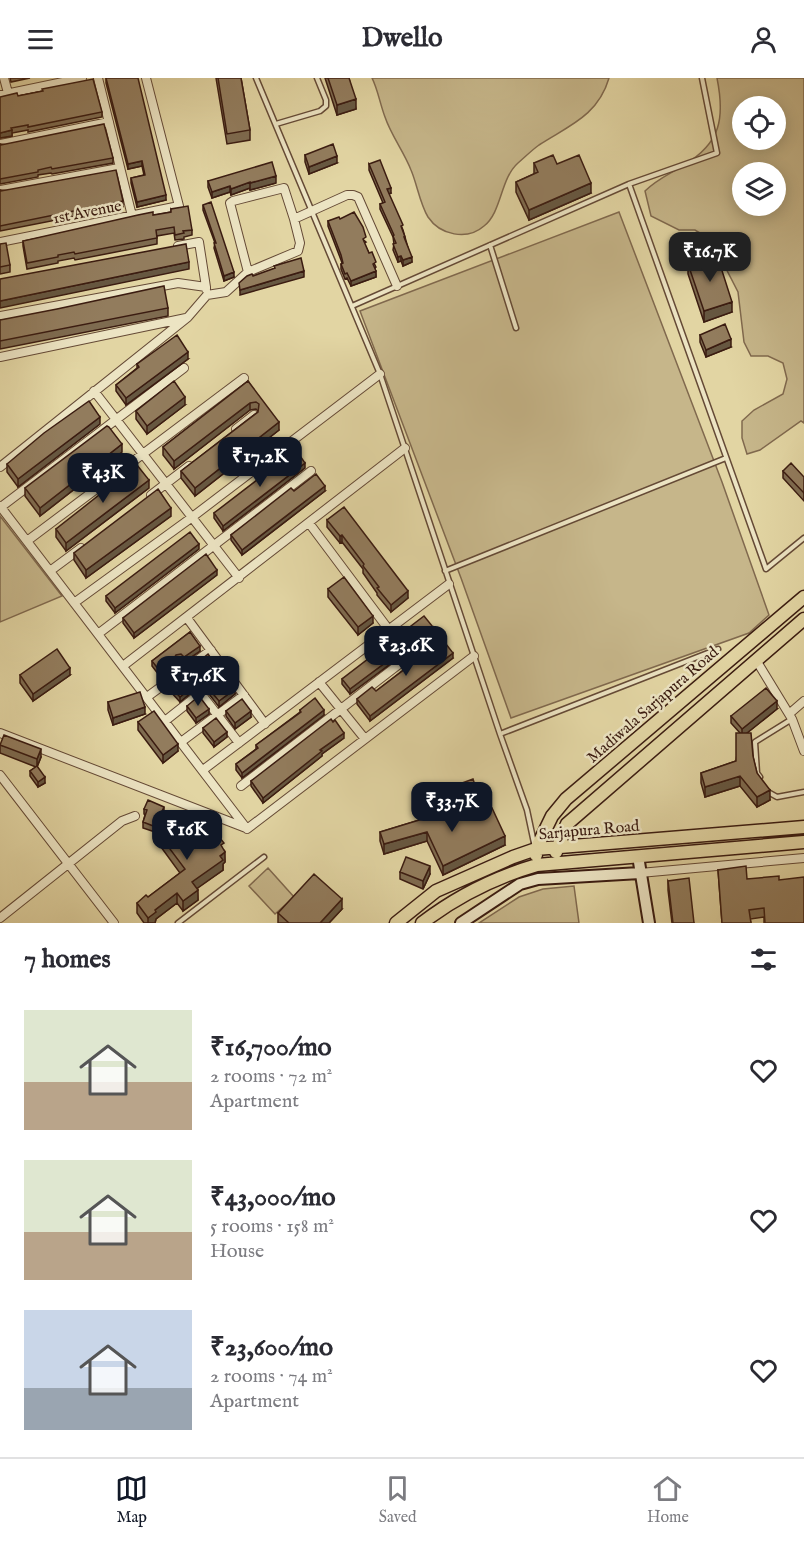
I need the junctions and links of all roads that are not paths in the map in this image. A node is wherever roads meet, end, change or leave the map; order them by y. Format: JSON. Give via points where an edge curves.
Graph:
{"nodes":[{"id":1,"x":4,"y":78,"type":"edge"},
{"id":2,"x":82,"y":78,"type":"edge"},
{"id":3,"x":98,"y":78,"type":"edge"},
{"id":4,"x":146,"y":78,"type":"edge"},
{"id":5,"x":256,"y":78,"type":"edge"},
{"id":6,"x":318,"y":78,"type":"edge"},
{"id":7,"x":702,"y":78,"type":"edge"},
{"id":8,"x":4,"y":94,"type":"edge"},
{"id":9,"x":109,"y":122,"type":"junction"},
{"id":10,"x":276,"y":124,"type":"junction"},
{"id":11,"x":0,"y":144,"type":"edge"},
{"id":12,"x":119,"y":168,"type":"junction"},
{"id":13,"x":628,"y":184,"type":"junction"},
{"id":14,"x":0,"y":190,"type":"edge"},
{"id":15,"x":312,"y":212,"type":"junction"},
{"id":16,"x":132,"y":216,"type":"junction"},
{"id":17,"x":294,"y":219,"type":"junction"},
{"id":18,"x":0,"y":242,"type":"edge"},
{"id":19,"x":490,"y":245,"type":"junction"},
{"id":20,"x":164,"y":248,"type":"edge"},
{"id":21,"x":248,"y":272,"type":"junction"},
{"id":22,"x":398,"y":286,"type":"junction"},
{"id":23,"x":207,"y":291,"type":"junction"},
{"id":24,"x":352,"y":306,"type":"junction"},
{"id":25,"x":0,"y":316,"type":"edge"},
{"id":26,"x":188,"y":318,"type":"junction"},
{"id":27,"x":516,"y":328,"type":"dead end"},
{"id":28,"x":0,"y":357,"type":"edge"},
{"id":29,"x":184,"y":368,"type":"dead end"},
{"id":30,"x":380,"y":374,"type":"junction"},
{"id":31,"x":244,"y":378,"type":"dead end"},
{"id":32,"x":94,"y":391,"type":"junction"},
{"id":33,"x":254,"y":415,"type":"edge"},
{"id":34,"x":116,"y":419,"type":"junction"},
{"id":35,"x":227,"y":436,"type":"edge"},
{"id":36,"x":405,"y":448,"type":"junction"},
{"id":37,"x":143,"y":455,"type":"junction"},
{"id":38,"x":200,"y":457,"type":"edge"},
{"id":39,"x":726,"y":458,"type":"junction"},
{"id":40,"x":0,"y":467,"type":"edge"},
{"id":41,"x":311,"y":471,"type":"dead end"},
{"id":42,"x":165,"y":485,"type":"junction"},
{"id":43,"x":146,"y":499,"type":"edge"},
{"id":44,"x":0,"y":506,"type":"edge"},
{"id":45,"x":191,"y":518,"type":"junction"},
{"id":46,"x":309,"y":523,"type":"junction"},
{"id":47,"x":804,"y":538,"type":"edge"},
{"id":48,"x":27,"y":541,"type":"junction"},
{"id":49,"x":88,"y":543,"type":"edge"},
{"id":50,"x":213,"y":545,"type":"junction"},
{"id":51,"x":50,"y":571,"type":"junction"},
{"id":52,"x":445,"y":572,"type":"junction"},
{"id":53,"x":238,"y":578,"type":"junction"},
{"id":54,"x":449,"y":584,"type":"junction"},
{"id":55,"x":804,"y":597,"type":"edge"},
{"id":56,"x":74,"y":603,"type":"junction"},
{"id":57,"x":187,"y":618,"type":"junction"},
{"id":58,"x":804,"y":619,"type":"edge"},
{"id":59,"x":389,"y":630,"type":"junction"},
{"id":60,"x":98,"y":634,"type":"junction"},
{"id":61,"x":433,"y":638,"type":"edge"},
{"id":62,"x":718,"y":649,"type":"dead end"},
{"id":63,"x":211,"y":650,"type":"junction"},
{"id":64,"x":474,"y":656,"type":"junction"},
{"id":65,"x":756,"y":660,"type":"junction"},
{"id":66,"x":123,"y":666,"type":"junction"},
{"id":67,"x":181,"y":667,"type":"junction"},
{"id":68,"x":227,"y":672,"type":"junction"},
{"id":69,"x":319,"y":682,"type":"junction"},
{"id":70,"x":201,"y":693,"type":"junction"},
{"id":71,"x":244,"y":695,"type":"junction"},
{"id":72,"x":147,"y":697,"type":"junction"},
{"id":73,"x":804,"y":701,"type":"edge"},
{"id":74,"x":341,"y":709,"type":"junction"},
{"id":75,"x":218,"y":715,"type":"junction"},
{"id":76,"x":791,"y":716,"type":"junction"},
{"id":77,"x":165,"y":721,"type":"junction"},
{"id":78,"x":804,"y":721,"type":"edge"},
{"id":79,"x":264,"y":724,"type":"junction"},
{"id":80,"x":795,"y":728,"type":"junction"},
{"id":81,"x":0,"y":733,"type":"edge"},
{"id":82,"x":500,"y":734,"type":"junction"},
{"id":83,"x":365,"y":739,"type":"junction"},
{"id":84,"x":181,"y":742,"type":"junction"},
{"id":85,"x":239,"y":743,"type":"junction"},
{"id":86,"x":804,"y":751,"type":"edge"},
{"id":87,"x":203,"y":770,"type":"junction"},
{"id":88,"x":0,"y":775,"type":"edge"},
{"id":89,"x":241,"y":786,"type":"dead end"},
{"id":90,"x":804,"y":792,"type":"edge"},
{"id":91,"x":135,"y":816,"type":"dead end"},
{"id":92,"x":804,"y":827,"type":"edge"},
{"id":93,"x":247,"y":829,"type":"junction"},
{"id":94,"x":804,"y":843,"type":"edge"},
{"id":95,"x":557,"y":846,"type":"junction"},
{"id":96,"x":536,"y":849,"type":"junction"},
{"id":97,"x":638,"y":856,"type":"junction"},
{"id":98,"x":264,"y":857,"type":"dead end"},
{"id":99,"x":804,"y":858,"type":"edge"},
{"id":100,"x":555,"y":863,"type":"junction"},
{"id":101,"x":69,"y":865,"type":"junction"},
{"id":102,"x":537,"y":865,"type":"junction"},
{"id":103,"x":640,"y":873,"type":"junction"},
{"id":104,"x":1,"y":915,"type":"edge"},
{"id":105,"x":9,"y":923,"type":"edge"},
{"id":106,"x":114,"y":923,"type":"edge"},
{"id":107,"x":178,"y":923,"type":"edge"},
{"id":108,"x":396,"y":923,"type":"edge"},
{"id":109,"x":422,"y":923,"type":"edge"},
{"id":110,"x":461,"y":923,"type":"edge"},
{"id":111,"x":649,"y":923,"type":"edge"}],
"edges":[{"from":1,"to":8,"type":"street"},
{"from":2,"to":8,"type":"street"},
{"from":3,"to":9,"type":"street"},
{"from":4,"to":16,"type":"street","name":"1st Avenue","via":[[179,206]]},
{"from":5,"to":10,"type":"lane"},
{"from":6,"to":10,"type":"lane","via":[[326,106]]},
{"from":7,"to":13,"type":"lane","via":[[717,153]]},
{"from":9,"to":11,"type":"street"},
{"from":9,"to":12,"type":"street"},
{"from":10,"to":15,"type":"lane"},
{"from":12,"to":14,"type":"street"},
{"from":12,"to":16,"type":"street"},
{"from":13,"to":19,"type":"lane"},
{"from":13,"to":39,"type":"lane"},
{"from":15,"to":17,"type":"street"},
{"from":15,"to":22,"type":"street","via":[[347,195],[358,197]]},
{"from":15,"to":24,"type":"lane"},
{"from":16,"to":18,"type":"street","name":"1st Avenue"},
{"from":17,"to":21,"type":"street","via":[[298,250]]},
{"from":17,"to":21,"type":"street","via":[[284,188],[230,203]]},
{"from":19,"to":22,"type":"lane"},
{"from":19,"to":27,"type":"lane"},
{"from":20,"to":23,"type":"street","via":[[199,242]]},
{"from":21,"to":23,"type":"street","via":[[226,292]]},
{"from":22,"to":24,"type":"lane"},
{"from":23,"to":25,"type":"street","via":[[178,283]]},
{"from":23,"to":26,"type":"street"},
{"from":24,"to":30,"type":"lane"},
{"from":26,"to":28,"type":"street"},
{"from":26,"to":32,"type":"street"},
{"from":29,"to":34,"type":"street"},
{"from":30,"to":36,"type":"lane"},
{"from":30,"to":45,"type":"street"},
{"from":31,"to":37,"type":"street"},
{"from":32,"to":34,"type":"street"},
{"from":32,"to":40,"type":"street"},
{"from":33,"to":35,"type":"street"},
{"from":34,"to":37,"type":"street"},
{"from":34,"to":44,"type":"street"},
{"from":36,"to":46,"type":"street"},
{"from":36,"to":52,"type":"lane"},
{"from":37,"to":42,"type":"street"},
{"from":37,"to":48,"type":"street"},
{"from":38,"to":42,"type":"street"},
{"from":39,"to":47,"type":"lane","via":[[766,569]]},
{"from":39,"to":52,"type":"lane"},
{"from":41,"to":50,"type":"street"},
{"from":42,"to":43,"type":"street"},
{"from":42,"to":45,"type":"street"},
{"from":44,"to":48,"type":"street"},
{"from":45,"to":50,"type":"street"},
{"from":45,"to":56,"type":"street"},
{"from":46,"to":53,"type":"street"},
{"from":46,"to":59,"type":"street"},
{"from":48,"to":51,"type":"street"},
{"from":49,"to":51,"type":"street"},
{"from":50,"to":53,"type":"street"},
{"from":50,"to":60,"type":"street"},
{"from":51,"to":56,"type":"street"},
{"from":52,"to":54,"type":"lane"},
{"from":53,"to":57,"type":"street"},
{"from":54,"to":59,"type":"street"},
{"from":54,"to":64,"type":"lane"},
{"from":55,"to":96,"type":"main road","name":"Madiwala Sarjapura Road","via":[[566,799],[552,816]]},
{"from":56,"to":60,"type":"street"},
{"from":57,"to":63,"type":"street"},
{"from":57,"to":66,"type":"street"},
{"from":58,"to":65,"type":"main road"},
{"from":59,"to":69,"type":"street"},
{"from":60,"to":66,"type":"street"},
{"from":61,"to":74,"type":"street"},
{"from":62,"to":82,"type":"lane"},
{"from":63,"to":67,"type":"street"},
{"from":63,"to":68,"type":"street"},
{"from":64,"to":82,"type":"lane"},
{"from":64,"to":83,"type":"street"},
{"from":65,"to":76,"type":"street"},
{"from":65,"to":95,"type":"main road","via":[[567,824]]},
{"from":66,"to":72,"type":"street"},
{"from":67,"to":70,"type":"street"},
{"from":67,"to":72,"type":"street"},
{"from":68,"to":70,"type":"street"},
{"from":68,"to":71,"type":"street"},
{"from":69,"to":74,"type":"street"},
{"from":69,"to":79,"type":"street"},
{"from":70,"to":75,"type":"street"},
{"from":70,"to":77,"type":"street"},
{"from":71,"to":75,"type":"street"},
{"from":71,"to":79,"type":"street"},
{"from":72,"to":77,"type":"street"},
{"from":73,"to":76,"type":"street"},
{"from":74,"to":83,"type":"street"},
{"from":74,"to":89,"type":"street"},
{"from":75,"to":84,"type":"street"},
{"from":75,"to":85,"type":"street"},
{"from":76,"to":80,"type":"street"},
{"from":76,"to":90,"type":"lane","via":[[755,742],[757,773],[768,793],[777,797]]},
{"from":77,"to":84,"type":"street"},
{"from":78,"to":80,"type":"street"},
{"from":79,"to":85,"type":"street"},
{"from":80,"to":86,"type":"street"},
{"from":81,"to":93,"type":"street"},
{"from":82,"to":96,"type":"lane","via":[[527,810]]},
{"from":83,"to":93,"type":"street"},
{"from":84,"to":87,"type":"street"},
{"from":85,"to":87,"type":"street"},
{"from":87,"to":93,"type":"street"},
{"from":88,"to":101,"type":"street"},
{"from":91,"to":101,"type":"street","via":[[122,821]]},
{"from":92,"to":95,"type":"main road","name":"Sarjapura Road"},
{"from":94,"to":97,"type":"main road","name":"Sarjapura Road"},
{"from":95,"to":96,"type":"main road","name":"Sarjapura Road"},
{"from":95,"to":100,"type":"main road"},
{"from":96,"to":102,"type":"main road"},
{"from":96,"to":108,"type":"main road","name":"Sarjapura Road","via":[[436,891]]},
{"from":97,"to":100,"type":"main road","name":"Sarjapura Road"},
{"from":97,"to":103,"type":"street"},
{"from":98,"to":107,"type":"lane"},
{"from":99,"to":103,"type":"street"},
{"from":100,"to":102,"type":"main road","name":"Sarjapura Road"},
{"from":101,"to":104,"type":"street"},
{"from":101,"to":106,"type":"street"},
{"from":102,"to":109,"type":"main road","name":"Sarjapura Road","via":[[513,872],[445,906]]},
{"from":103,"to":110,"type":"street","via":[[538,879],[520,884]]},
{"from":103,"to":111,"type":"street"},
{"from":104,"to":105,"type":"street"}]}
